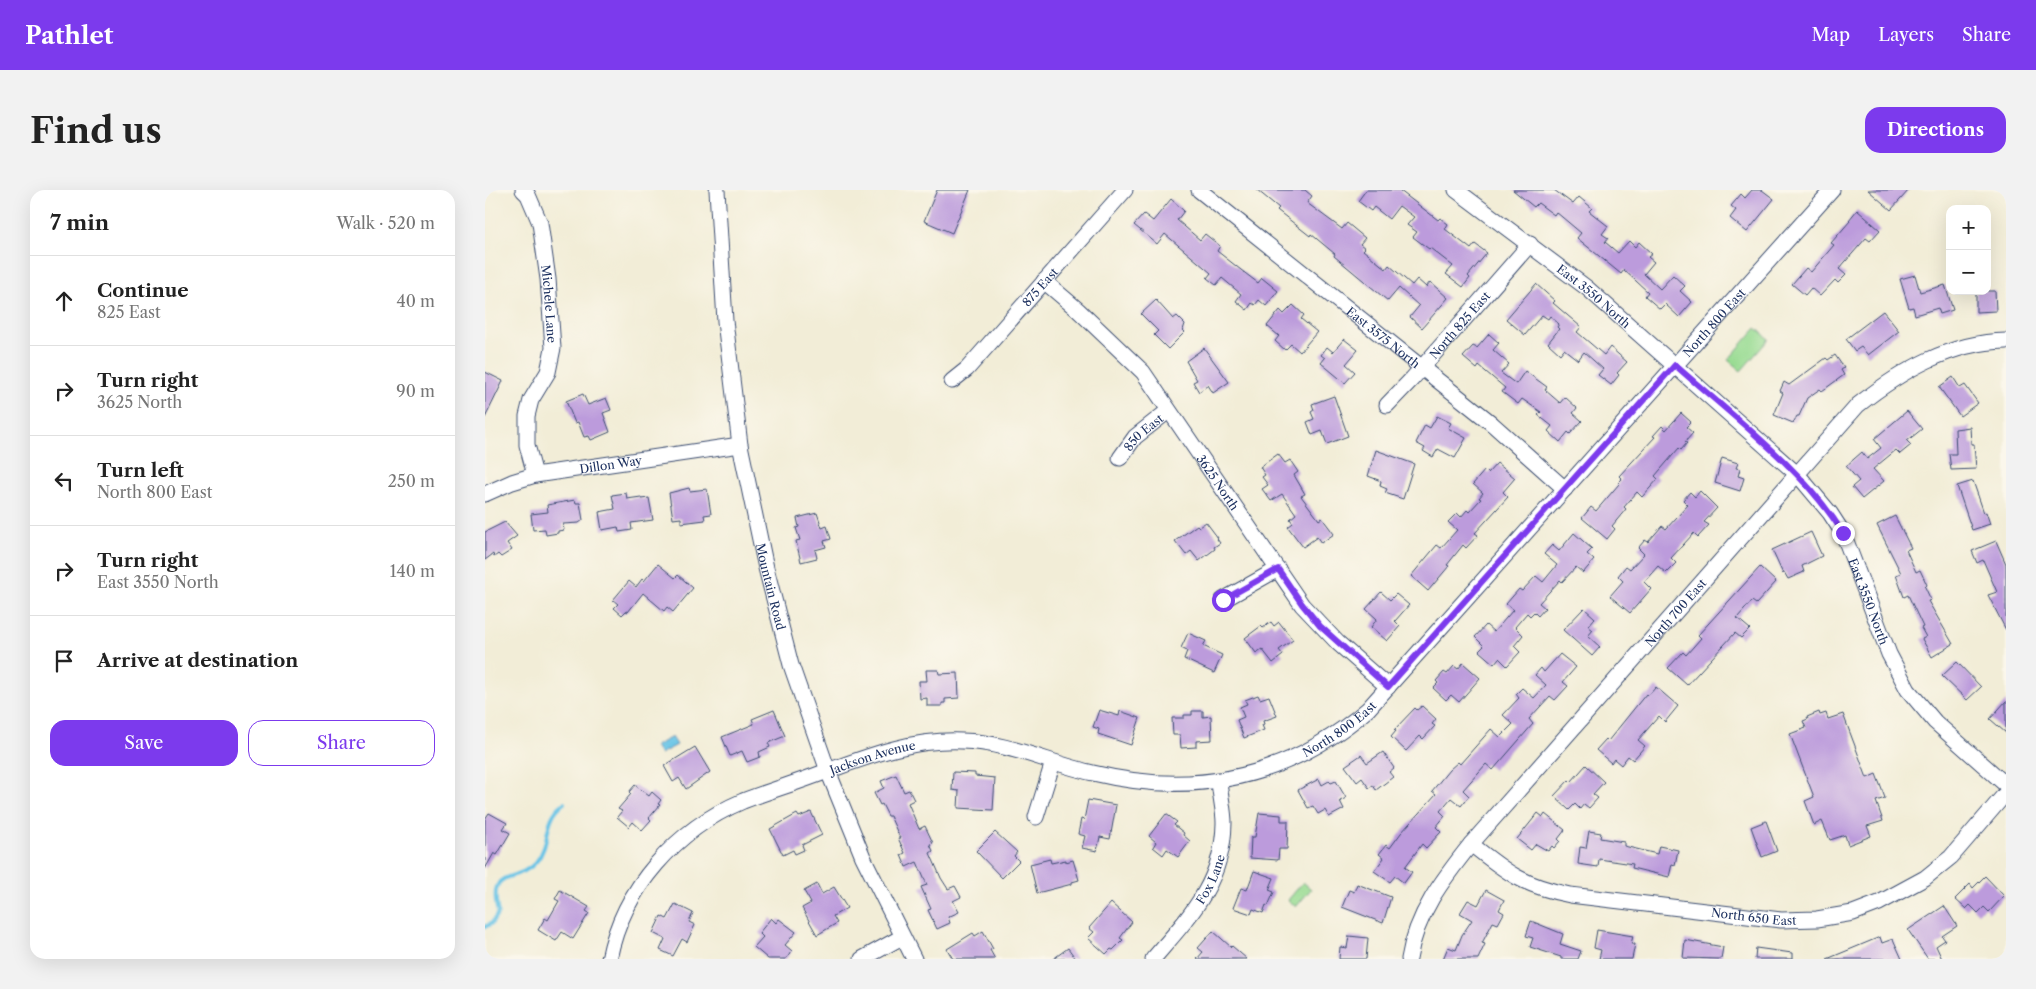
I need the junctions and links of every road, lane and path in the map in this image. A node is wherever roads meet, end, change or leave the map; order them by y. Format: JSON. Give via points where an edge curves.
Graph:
{"nodes":[{"id":1,"x":523,"y":190,"type":"edge"},
{"id":2,"x":717,"y":190,"type":"edge"},
{"id":3,"x":1125,"y":190,"type":"edge"},
{"id":4,"x":1199,"y":190,"type":"edge"},
{"id":5,"x":1456,"y":190,"type":"edge"},
{"id":6,"x":1831,"y":190,"type":"edge"},
{"id":7,"x":1530,"y":244,"type":"junction"},
{"id":8,"x":1044,"y":281,"type":"junction"},
{"id":9,"x":2006,"y":341,"type":"edge"},
{"id":10,"x":1675,"y":365,"type":"junction"},
{"id":11,"x":1421,"y":368,"type":"junction"},
{"id":12,"x":952,"y":382,"type":"dead end"},
{"id":13,"x":1387,"y":405,"type":"dead end"},
{"id":14,"x":1168,"y":411,"type":"junction"},
{"id":15,"x":740,"y":445,"type":"junction"},
{"id":16,"x":1121,"y":458,"type":"dead end"},
{"id":17,"x":1798,"y":475,"type":"junction"},
{"id":18,"x":535,"y":476,"type":"junction"},
{"id":19,"x":1565,"y":489,"type":"junction"},
{"id":20,"x":485,"y":494,"type":"edge"},
{"id":21,"x":1278,"y":569,"type":"junction"},
{"id":22,"x":1223,"y":600,"type":"dead end"},
{"id":23,"x":1388,"y":687,"type":"junction"},
{"id":24,"x":1053,"y":762,"type":"junction"},
{"id":25,"x":828,"y":771,"type":"junction"},
{"id":26,"x":1219,"y":781,"type":"junction"},
{"id":27,"x":2006,"y":785,"type":"edge"},
{"id":28,"x":2006,"y":793,"type":"edge"},
{"id":29,"x":1036,"y":817,"type":"dead end"},
{"id":30,"x":1471,"y":844,"type":"junction"},
{"id":31,"x":902,"y":937,"type":"junction"},
{"id":32,"x":609,"y":959,"type":"edge"},
{"id":33,"x":862,"y":959,"type":"edge"},
{"id":34,"x":914,"y":959,"type":"edge"},
{"id":35,"x":1153,"y":959,"type":"edge"},
{"id":36,"x":1409,"y":959,"type":"edge"}],
"edges":[{"from":1,"to":18,"type":"street","name":"Michele Lane","via":[[540,223],[553,348],[548,372],[531,400],[527,416],[527,445]]},
{"from":2,"to":15,"type":"street","name":"Mountain Road","via":[[725,321]]},
{"from":3,"to":8,"type":"street","name":"875 East"},
{"from":4,"to":11,"type":"street","name":"East 3575 North"},
{"from":5,"to":7,"type":"street","name":"East 3550 North"},
{"from":6,"to":10,"type":"street","name":"North 800 East"},
{"from":7,"to":10,"type":"street","name":"East 3550 North","via":[[1587,288]]},
{"from":7,"to":11,"type":"street","name":"North 825 East"},
{"from":8,"to":12,"type":"street","name":"875 East"},
{"from":8,"to":14,"type":"street","name":"3625 North","via":[[1143,372]]},
{"from":9,"to":17,"type":"street","name":"North 700 East","via":[[1968,345],[1908,370],[1881,386],[1858,405]]},
{"from":10,"to":17,"type":"street","name":"East 3550 North"},
{"from":10,"to":19,"type":"street","name":"North 800 East"},
{"from":11,"to":13,"type":"street","name":"North 825 East"},
{"from":11,"to":19,"type":"street","name":"East 3575 North","via":[[1490,422]]},
{"from":14,"to":16,"type":"street","name":"850 East","via":[[1135,437]]},
{"from":14,"to":21,"type":"street","name":"3625 North"},
{"from":15,"to":18,"type":"street","name":"Dillon Way"},
{"from":15,"to":25,"type":"street","name":"Mountain Road","via":[[791,665]]},
{"from":17,"to":27,"type":"street","name":"East 3550 North","via":[[1831,513],[1843,533],[1889,654],[1908,690],[1935,722]]},
{"from":17,"to":30,"type":"street","name":"North 700 East"},
{"from":18,"to":20,"type":"street","name":"Dillon Way"},
{"from":19,"to":23,"type":"street","name":"North 800 East"},
{"from":21,"to":22,"type":"street"},
{"from":21,"to":23,"type":"street","name":"3625 North","via":[[1320,626]]},
{"from":23,"to":26,"type":"street","name":"North 800 East","via":[[1368,709],[1326,740],[1273,766]]},
{"from":24,"to":25,"type":"street","name":"Jackson Avenue","via":[[985,742],[941,741],[894,747]]},
{"from":24,"to":26,"type":"street","name":"Jackson Avenue","via":[[1128,780],[1158,783]]},
{"from":24,"to":29,"type":"street"},
{"from":25,"to":31,"type":"street","name":"Mountain Road","via":[[863,857]]},
{"from":25,"to":32,"type":"street","name":"Jackson Avenue","via":[[719,813],[678,841],[637,890],[619,927]]},
{"from":26,"to":35,"type":"street","name":"Fox Lane","via":[[1224,821],[1217,867],[1194,911]]},
{"from":28,"to":30,"type":"street","name":"North 650 East","via":[[1951,857],[1925,878],[1879,903],[1853,913],[1817,920],[1781,920],[1570,896],[1528,884]]},
{"from":30,"to":36,"type":"street","name":"North 700 East","via":[[1429,901]]},
{"from":31,"to":33,"type":"street"},
{"from":31,"to":34,"type":"street","name":"Mountain Road"}]}
